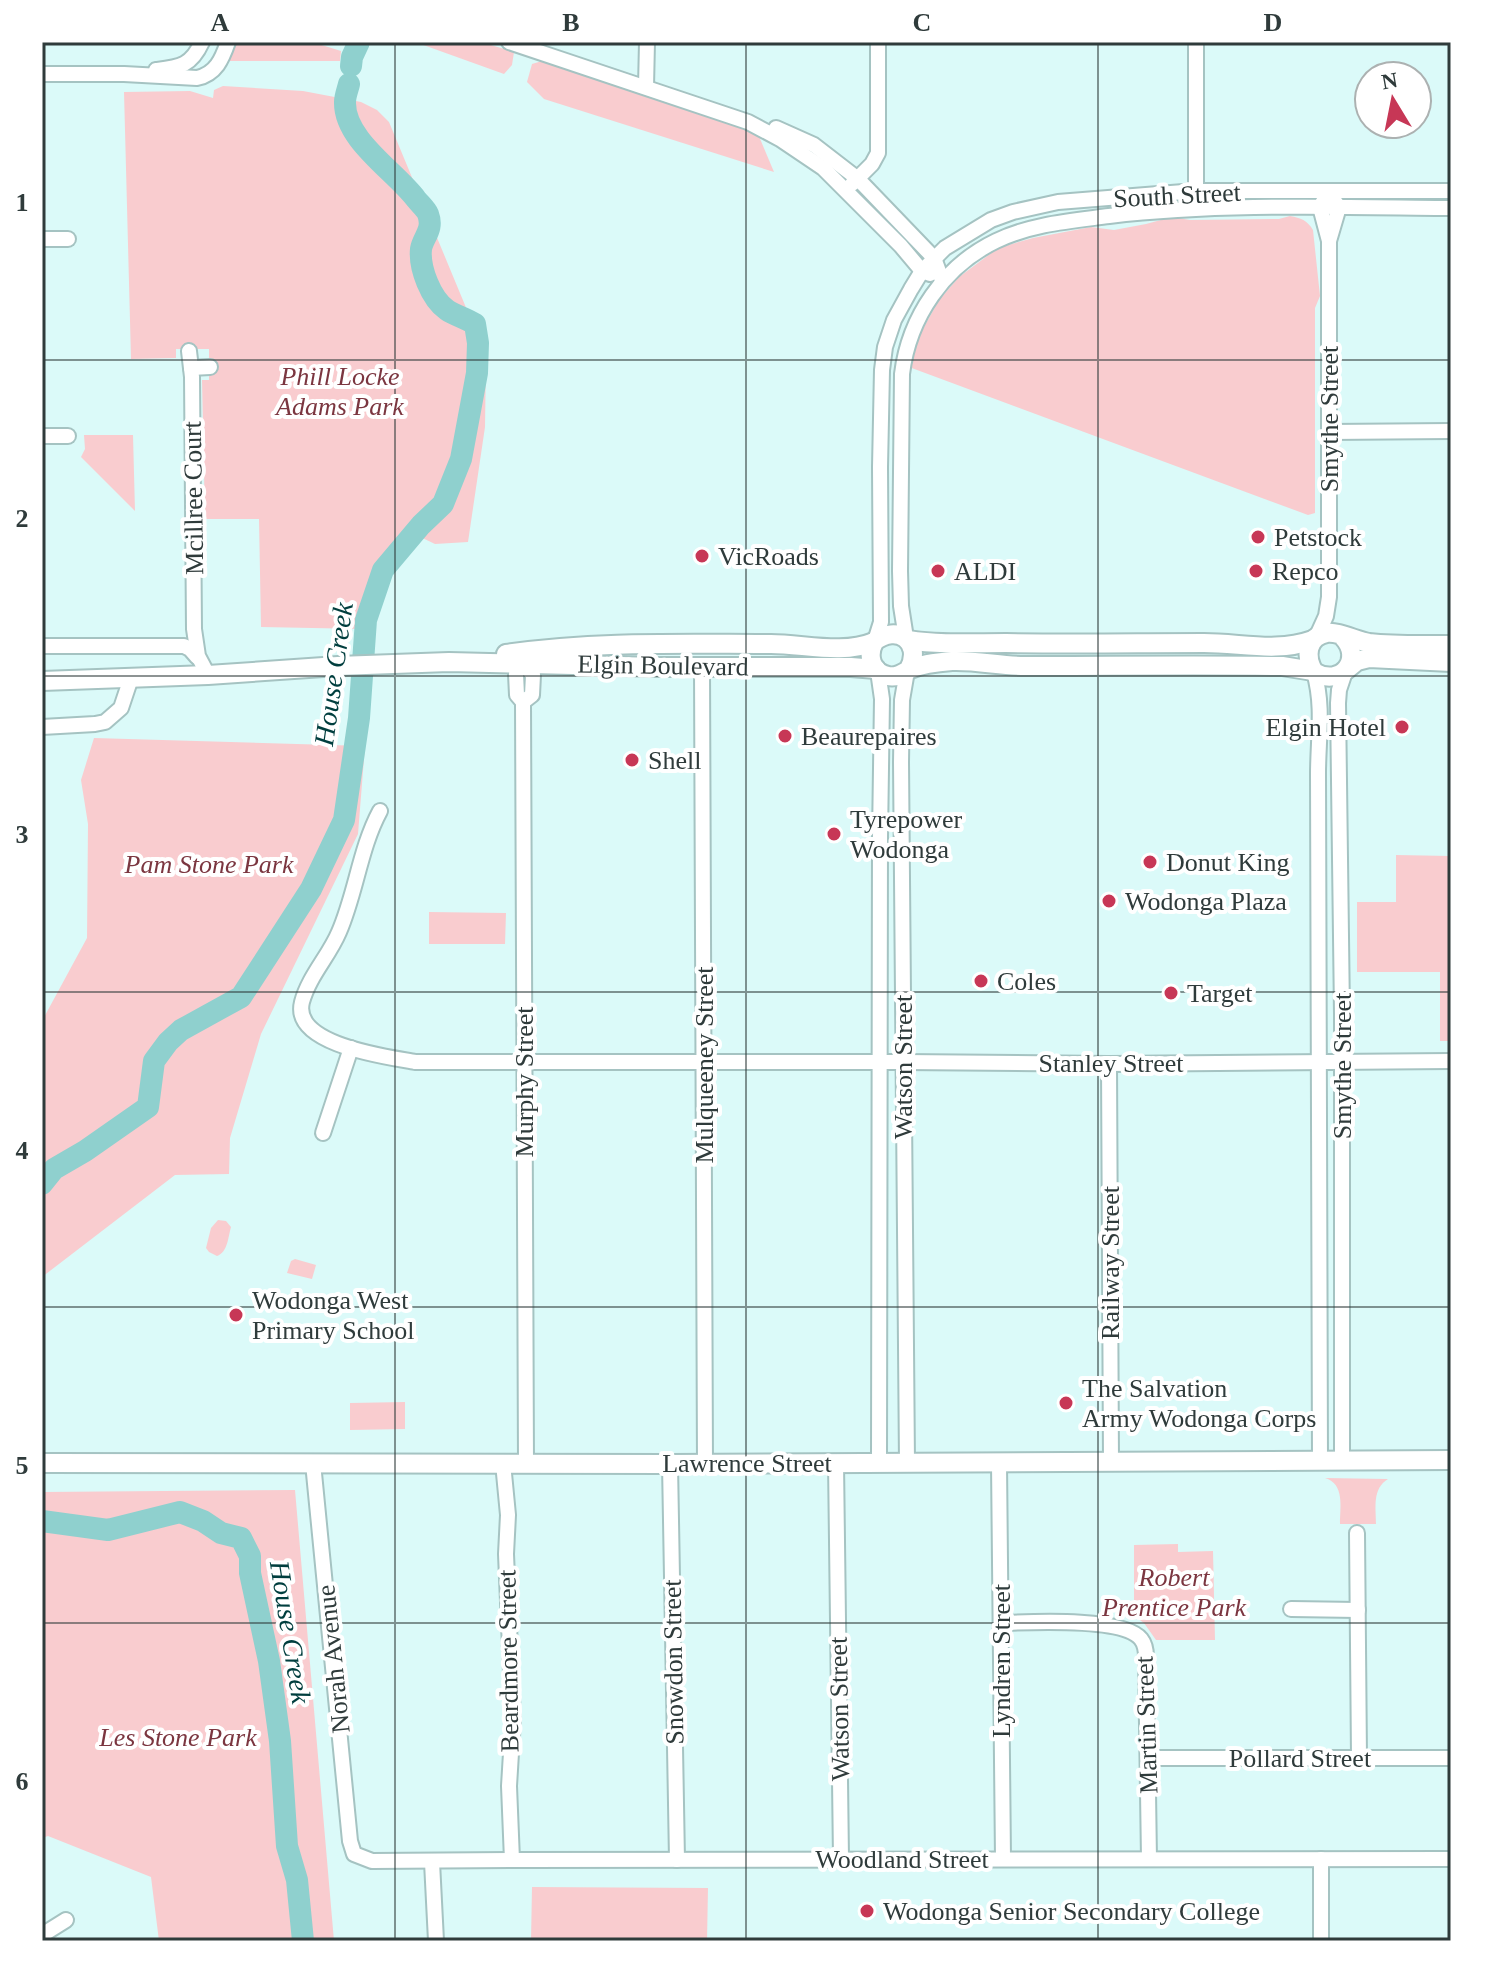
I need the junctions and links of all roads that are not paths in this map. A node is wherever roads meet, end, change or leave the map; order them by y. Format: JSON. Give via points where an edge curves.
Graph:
{"nodes":[{"id":1,"x":202,"y":42,"type":"edge"},
{"id":2,"x":228,"y":42,"type":"edge"},
{"id":3,"x":509,"y":42,"type":"edge"},
{"id":4,"x":647,"y":42,"type":"edge"},
{"id":5,"x":878,"y":42,"type":"edge"},
{"id":6,"x":1196,"y":42,"type":"edge"},
{"id":7,"x":42,"y":74,"type":"edge"},
{"id":8,"x":124,"y":74,"type":"junction"},
{"id":9,"x":646,"y":87,"type":"junction"},
{"id":10,"x":748,"y":122,"type":"junction"},
{"id":11,"x":858,"y":179,"type":"junction"},
{"id":12,"x":846,"y":189,"type":"junction"},
{"id":13,"x":1196,"y":191,"type":"junction"},
{"id":14,"x":1329,"y":191,"type":"junction"},
{"id":15,"x":1451,"y":191,"type":"edge"},
{"id":16,"x":1320,"y":207,"type":"junction"},
{"id":17,"x":1339,"y":207,"type":"junction"},
{"id":18,"x":1196,"y":208,"type":"junction"},
{"id":19,"x":1451,"y":208,"type":"edge"},
{"id":20,"x":42,"y":239,"type":"edge"},
{"id":21,"x":68,"y":239,"type":"dead end"},
{"id":22,"x":1329,"y":241,"type":"junction"},
{"id":23,"x":934,"y":258,"type":"junction"},
{"id":24,"x":922,"y":271,"type":"junction"},
{"id":25,"x":942,"y":280,"type":"junction"},
{"id":26,"x":189,"y":351,"type":"dead end"},
{"id":27,"x":210,"y":367,"type":"dead end"},
{"id":28,"x":191,"y":368,"type":"junction"},
{"id":29,"x":882,"y":370,"type":"junction"},
{"id":30,"x":902,"y":374,"type":"junction"},
{"id":31,"x":1451,"y":431,"type":"edge"},
{"id":32,"x":1329,"y":432,"type":"junction"},
{"id":33,"x":42,"y":436,"type":"edge"},
{"id":34,"x":68,"y":436,"type":"dead end"},
{"id":35,"x":901,"y":464,"type":"junction"},
{"id":36,"x":880,"y":467,"type":"junction"},
{"id":37,"x":1329,"y":597,"type":"junction"},
{"id":38,"x":194,"y":629,"type":"junction"},
{"id":39,"x":1343,"y":636,"type":"junction"},
{"id":40,"x":907,"y":639,"type":"junction"},
{"id":41,"x":1314,"y":639,"type":"junction"},
{"id":42,"x":874,"y":642,"type":"junction"},
{"id":43,"x":653,"y":643,"type":"junction"},
{"id":44,"x":1451,"y":645,"type":"edge"},
{"id":45,"x":42,"y":646,"type":"edge"},
{"id":46,"x":174,"y":646,"type":"junction"},
{"id":47,"x":566,"y":656,"type":"junction"},
{"id":48,"x":523,"y":657,"type":"junction"},
{"id":49,"x":1451,"y":662,"type":"edge"},
{"id":50,"x":660,"y":667,"type":"junction"},
{"id":51,"x":702,"y":667,"type":"junction"},
{"id":52,"x":204,"y":669,"type":"junction"},
{"id":53,"x":877,"y":670,"type":"junction"},
{"id":54,"x":908,"y":670,"type":"junction"},
{"id":55,"x":1313,"y":671,"type":"junction"},
{"id":56,"x":1345,"y":671,"type":"junction"},
{"id":57,"x":131,"y":678,"type":"junction"},
{"id":58,"x":42,"y":681,"type":"edge"},
{"id":59,"x":42,"y":727,"type":"edge"},
{"id":60,"x":880,"y":761,"type":"junction"},
{"id":61,"x":901,"y":762,"type":"junction"},
{"id":62,"x":1318,"y":774,"type":"junction"},
{"id":63,"x":1340,"y":774,"type":"junction"},
{"id":64,"x":380,"y":811,"type":"dead end"},
{"id":65,"x":880,"y":837,"type":"junction"},
{"id":66,"x":902,"y":837,"type":"junction"},
{"id":67,"x":1319,"y":845,"type":"junction"},
{"id":68,"x":1340,"y":845,"type":"junction"},
{"id":69,"x":1318,"y":1014,"type":"junction"},
{"id":70,"x":1342,"y":1014,"type":"junction"},
{"id":71,"x":880,"y":1021,"type":"junction"},
{"id":72,"x":903,"y":1021,"type":"junction"},
{"id":73,"x":351,"y":1048,"type":"junction"},
{"id":74,"x":1451,"y":1061,"type":"edge"},
{"id":75,"x":523,"y":1062,"type":"junction"},
{"id":76,"x":880,"y":1062,"type":"junction"},
{"id":77,"x":903,"y":1062,"type":"junction"},
{"id":78,"x":1320,"y":1062,"type":"junction"},
{"id":79,"x":1342,"y":1062,"type":"junction"},
{"id":80,"x":705,"y":1063,"type":"junction"},
{"id":81,"x":1109,"y":1064,"type":"junction"},
{"id":82,"x":880,"y":1106,"type":"junction"},
{"id":83,"x":903,"y":1106,"type":"junction"},
{"id":84,"x":323,"y":1133,"type":"dead end"},
{"id":85,"x":1320,"y":1136,"type":"junction"},
{"id":86,"x":1342,"y":1136,"type":"junction"},
{"id":87,"x":1342,"y":1377,"type":"junction"},
{"id":88,"x":1320,"y":1378,"type":"junction"},
{"id":89,"x":880,"y":1406,"type":"junction"},
{"id":90,"x":907,"y":1407,"type":"junction"},
{"id":91,"x":1451,"y":1460,"type":"edge"},
{"id":92,"x":1320,"y":1461,"type":"junction"},
{"id":93,"x":1342,"y":1461,"type":"junction"},
{"id":94,"x":836,"y":1462,"type":"junction"},
{"id":95,"x":879,"y":1462,"type":"junction"},
{"id":96,"x":1111,"y":1462,"type":"junction"},
{"id":97,"x":42,"y":1463,"type":"edge"},
{"id":98,"x":313,"y":1463,"type":"junction"},
{"id":99,"x":503,"y":1463,"type":"junction"},
{"id":100,"x":526,"y":1463,"type":"junction"},
{"id":101,"x":907,"y":1463,"type":"junction"},
{"id":102,"x":999,"y":1463,"type":"junction"},
{"id":103,"x":670,"y":1464,"type":"junction"},
{"id":104,"x":705,"y":1464,"type":"junction"},
{"id":105,"x":1357,"y":1533,"type":"dead end"},
{"id":106,"x":1291,"y":1609,"type":"dead end"},
{"id":107,"x":1358,"y":1610,"type":"junction"},
{"id":108,"x":1001,"y":1623,"type":"junction"},
{"id":109,"x":1149,"y":1758,"type":"junction"},
{"id":110,"x":1359,"y":1758,"type":"junction"},
{"id":111,"x":1451,"y":1758,"type":"edge"},
{"id":112,"x":354,"y":1854,"type":"joint"},
{"id":113,"x":841,"y":1859,"type":"junction"},
{"id":114,"x":1003,"y":1859,"type":"junction"},
{"id":115,"x":1149,"y":1859,"type":"junction"},
{"id":116,"x":1321,"y":1859,"type":"junction"},
{"id":117,"x":1451,"y":1859,"type":"edge"},
{"id":118,"x":512,"y":1860,"type":"junction"},
{"id":119,"x":677,"y":1860,"type":"junction"},
{"id":120,"x":432,"y":1862,"type":"junction"},
{"id":121,"x":66,"y":1920,"type":"dead end"},
{"id":122,"x":42,"y":1935,"type":"edge"},
{"id":123,"x":436,"y":1941,"type":"edge"},
{"id":124,"x":1321,"y":1941,"type":"edge"}],
"edges":[{"from":1,"to":8,"type":"street","via":[[183,65]]},
{"from":2,"to":8,"type":"street","via":[[219,64],[204,76]]},
{"from":3,"to":9,"type":"street"},
{"from":4,"to":9,"type":"street"},
{"from":5,"to":11,"type":"street","via":[[878,153]]},
{"from":6,"to":13,"type":"street"},
{"from":7,"to":8,"type":"street"},
{"from":9,"to":10,"type":"street"},
{"from":10,"to":11,"type":"street","via":[[806,141]]},
{"from":10,"to":12,"type":"street","via":[[813,160]]},
{"from":11,"to":12,"type":"street"},
{"from":11,"to":23,"type":"street"},
{"from":12,"to":24,"type":"street"},
{"from":13,"to":14,"type":"street","name":"South Street"},
{"from":13,"to":18,"type":"street"},
{"from":13,"to":23,"type":"street","name":"South Street","via":[[1058,202],[1013,212],[972,231]]},
{"from":14,"to":15,"type":"street","name":"South Street"},
{"from":14,"to":16,"type":"street"},
{"from":14,"to":17,"type":"street"},
{"from":16,"to":17,"type":"street","name":"South Street"},
{"from":16,"to":18,"type":"street","name":"South Street"},
{"from":16,"to":22,"type":"street","name":"Smythe Street"},
{"from":17,"to":19,"type":"street","name":"South Street"},
{"from":17,"to":22,"type":"street","name":"Smythe Street"},
{"from":18,"to":25,"type":"street","name":"South Street","via":[[1041,226],[995,241]]},
{"from":20,"to":21,"type":"street"},
{"from":22,"to":32,"type":"street","name":"Smythe Street"},
{"from":23,"to":24,"type":"street","name":"South Street"},
{"from":23,"to":25,"type":"street"},
{"from":24,"to":25,"type":"street"},
{"from":24,"to":29,"type":"street","via":[[888,334]]},
{"from":25,"to":30,"type":"street","via":[[913,329]]},
{"from":26,"to":28,"type":"street","name":"Mcillree Court"},
{"from":27,"to":28,"type":"street"},
{"from":28,"to":38,"type":"street","name":"Mcillree Court"},
{"from":29,"to":30,"type":"street"},
{"from":29,"to":36,"type":"street"},
{"from":30,"to":35,"type":"street"},
{"from":31,"to":32,"type":"street"},
{"from":32,"to":37,"type":"street","name":"Smythe Street"},
{"from":33,"to":34,"type":"street"},
{"from":35,"to":36,"type":"street"},
{"from":35,"to":40,"type":"street","via":[[901,606]]},
{"from":36,"to":42,"type":"street","via":[[881,618]]},
{"from":37,"to":39,"type":"street","name":"Smythe Street"},
{"from":37,"to":41,"type":"street","name":"Smythe Street"},
{"from":38,"to":46,"type":"street","via":[[188,640]]},
{"from":38,"to":52,"type":"street","name":"Mcillree Court"},
{"from":39,"to":41,"type":"main road","via":[[1331,632]]},
{"from":39,"to":44,"type":"main road","via":[[1370,643]]},
{"from":39,"to":56,"type":"main road","via":[[1351,654]]},
{"from":40,"to":41,"type":"main road","via":[[1267,648]]},
{"from":40,"to":42,"type":"main road","via":[[887,634]]},
{"from":40,"to":54,"type":"main road","via":[[914,655]]},
{"from":41,"to":55,"type":"main road","via":[[1307,654]]},
{"from":42,"to":43,"type":"main road","name":"Elgin Boulevard","via":[[844,649]]},
{"from":42,"to":53,"type":"main road","via":[[870,655]]},
{"from":43,"to":47,"type":"main road","name":"Elgin Boulevard"},
{"from":43,"to":50,"type":"main road"},
{"from":45,"to":46,"type":"street"},
{"from":46,"to":52,"type":"street","via":[[190,649]]},
{"from":47,"to":48,"type":"main road","name":"Elgin Boulevard"},
{"from":47,"to":50,"type":"main road","name":"Elgin Boulevard"},
{"from":48,"to":52,"type":"main road","name":"Elgin Boulevard"},
{"from":48,"to":75,"type":"street","name":"Murphy Street","via":[[516,674],[517,695],[523,702]]},
{"from":49,"to":56,"type":"main road","via":[[1366,658]]},
{"from":50,"to":51,"type":"main road","name":"Elgin Boulevard"},
{"from":51,"to":53,"type":"main road","name":"Elgin Boulevard"},
{"from":51,"to":80,"type":"street","name":"Mulqueeney Street"},
{"from":52,"to":57,"type":"main road","name":"Elgin Boulevard"},
{"from":53,"to":54,"type":"main road","via":[[889,677]]},
{"from":53,"to":60,"type":"street","name":"Watson Street","via":[[882,699]]},
{"from":54,"to":55,"type":"main road","via":[[955,661],[1008,666],[1282,666]]},
{"from":54,"to":61,"type":"street","name":"Watson Street"},
{"from":55,"to":56,"type":"main road","via":[[1329,677]]},
{"from":55,"to":62,"type":"street","name":"Smythe Street","via":[[1321,704]]},
{"from":56,"to":63,"type":"street","name":"Smythe Street","via":[[1338,698]]},
{"from":57,"to":58,"type":"main road","name":"Elgin Boulevard"},
{"from":57,"to":59,"type":"street","via":[[121,708],[105,722]]},
{"from":60,"to":61,"type":"street"},
{"from":60,"to":65,"type":"street","name":"Watson Street"},
{"from":61,"to":66,"type":"street","name":"Watson Street"},
{"from":62,"to":63,"type":"street"},
{"from":62,"to":67,"type":"street","name":"Smythe Street"},
{"from":63,"to":68,"type":"street","name":"Smythe Street"},
{"from":64,"to":73,"type":"street","via":[[339,934],[301,1006],[307,1024],[323,1038]]},
{"from":65,"to":66,"type":"street"},
{"from":65,"to":71,"type":"street","name":"Watson Street"},
{"from":66,"to":72,"type":"street","name":"Watson Street"},
{"from":67,"to":68,"type":"street"},
{"from":67,"to":69,"type":"street","name":"Smythe Street"},
{"from":68,"to":70,"type":"street","name":"Smythe Street"},
{"from":69,"to":70,"type":"street"},
{"from":69,"to":78,"type":"street","name":"Smythe Street"},
{"from":70,"to":79,"type":"street","name":"Smythe Street"},
{"from":71,"to":72,"type":"street"},
{"from":71,"to":76,"type":"street","name":"Watson Street"},
{"from":72,"to":77,"type":"street","name":"Watson Street"},
{"from":73,"to":75,"type":"street","via":[[415,1062]]},
{"from":73,"to":84,"type":"street"},
{"from":74,"to":79,"type":"street"},
{"from":75,"to":80,"type":"street"},
{"from":75,"to":100,"type":"street","name":"Murphy Street"},
{"from":76,"to":77,"type":"street","name":"Stanley Street"},
{"from":76,"to":80,"type":"street"},
{"from":76,"to":82,"type":"street","name":"Watson Street"},
{"from":77,"to":81,"type":"street","name":"Stanley Street"},
{"from":77,"to":83,"type":"street","name":"Watson Street"},
{"from":78,"to":79,"type":"street","name":"Stanley Street"},
{"from":78,"to":81,"type":"street","name":"Stanley Street"},
{"from":78,"to":85,"type":"street","name":"Smythe Street"},
{"from":79,"to":86,"type":"street","name":"Smythe Street"},
{"from":80,"to":104,"type":"street","name":"Mulqueeney Street"},
{"from":81,"to":96,"type":"street","name":"Railway Street"},
{"from":82,"to":83,"type":"street"},
{"from":82,"to":89,"type":"street","name":"Watson Street"},
{"from":83,"to":90,"type":"street","name":"Watson Street"},
{"from":85,"to":86,"type":"street"},
{"from":85,"to":88,"type":"street","name":"Smythe Street"},
{"from":86,"to":87,"type":"street","name":"Smythe Street"},
{"from":87,"to":88,"type":"street"},
{"from":87,"to":93,"type":"street","name":"Smythe Street"},
{"from":88,"to":92,"type":"street","name":"Smythe Street"},
{"from":89,"to":90,"type":"street"},
{"from":89,"to":95,"type":"street","name":"Watson Street"},
{"from":90,"to":101,"type":"street","name":"Watson Street"},
{"from":91,"to":93,"type":"main road","name":"Lawrence Street"},
{"from":92,"to":93,"type":"main road","name":"Lawrence Street"},
{"from":92,"to":96,"type":"main road","name":"Lawrence Street"},
{"from":94,"to":95,"type":"main road","name":"Lawrence Street"},
{"from":94,"to":104,"type":"main road","name":"Lawrence Street"},
{"from":94,"to":113,"type":"street","name":"Watson Street"},
{"from":95,"to":101,"type":"main road","name":"Lawrence Street"},
{"from":96,"to":102,"type":"main road","name":"Lawrence Street"},
{"from":97,"to":98,"type":"main road","name":"Lawrence Street"},
{"from":98,"to":99,"type":"main road","name":"Lawrence Street"},
{"from":98,"to":112,"type":"street","name":"Norah Avenue"},
{"from":99,"to":100,"type":"main road","name":"Lawrence Street"},
{"from":99,"to":118,"type":"street","name":"Beardmore Street","via":[[513,1720]]},
{"from":100,"to":103,"type":"main road","name":"Lawrence Street"},
{"from":101,"to":102,"type":"main road","name":"Lawrence Street"},
{"from":102,"to":108,"type":"street","name":"Lyndren Street"},
{"from":103,"to":104,"type":"main road","name":"Lawrence Street"},
{"from":103,"to":119,"type":"street","name":"Snowdon Street"},
{"from":105,"to":107,"type":"street"},
{"from":106,"to":107,"type":"street"},
{"from":107,"to":110,"type":"street"},
{"from":108,"to":109,"type":"street","name":"Martin Street","via":[[1085,1623],[1119,1627],[1141,1639]]},
{"from":108,"to":114,"type":"street","name":"Lyndren Street"},
{"from":109,"to":110,"type":"street","name":"Pollard Street"},
{"from":109,"to":115,"type":"street","name":"Martin Street"},
{"from":110,"to":111,"type":"street","name":"Pollard Street"},
{"from":112,"to":120,"type":"street","name":"Woodland Street","via":[[372,1861]]},
{"from":113,"to":114,"type":"street","name":"Woodland Street"},
{"from":113,"to":119,"type":"street","name":"Woodland Street"},
{"from":114,"to":115,"type":"street","name":"Woodland Street"},
{"from":115,"to":116,"type":"street","name":"Woodland Street"},
{"from":116,"to":117,"type":"street","name":"Woodland Street"},
{"from":116,"to":124,"type":"street"},
{"from":118,"to":119,"type":"street","name":"Woodland Street"},
{"from":118,"to":120,"type":"street","name":"Woodland Street"},
{"from":120,"to":123,"type":"street"},
{"from":121,"to":122,"type":"street"}]}
